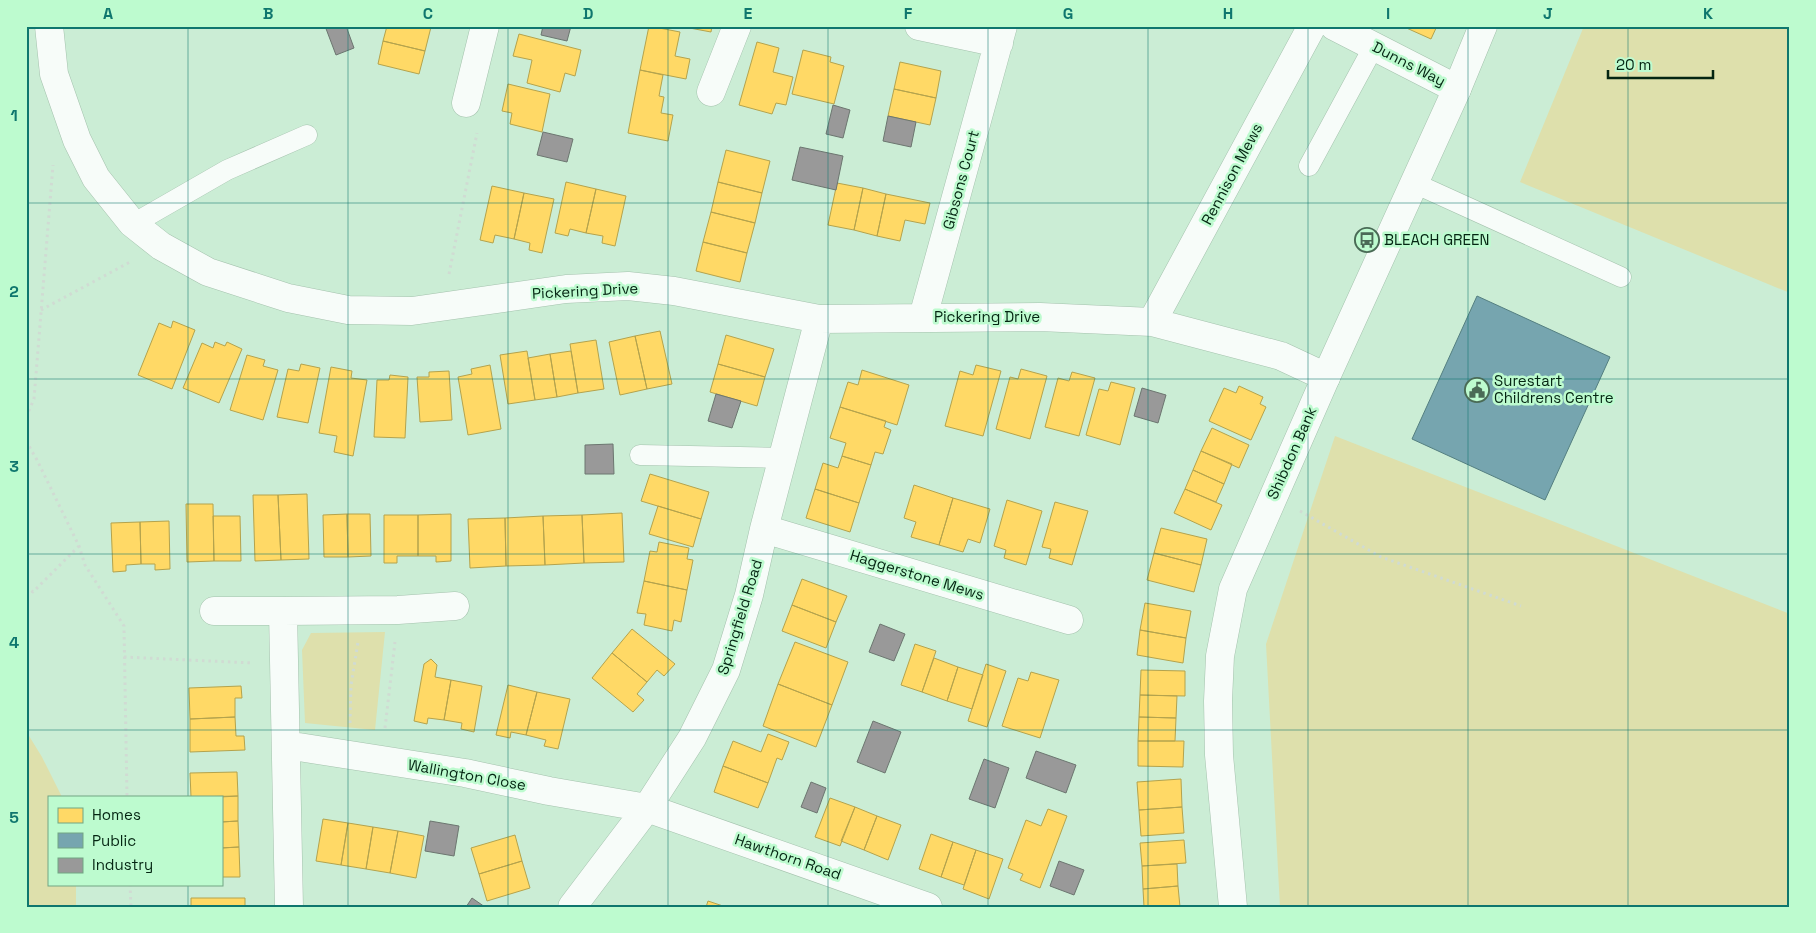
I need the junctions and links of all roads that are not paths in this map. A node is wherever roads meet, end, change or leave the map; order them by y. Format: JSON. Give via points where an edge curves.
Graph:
{"nodes":[{"id":1,"x":48,"y":26,"type":"edge"},
{"id":2,"x":485,"y":26,"type":"edge"},
{"id":3,"x":737,"y":26,"type":"edge"},
{"id":4,"x":919,"y":26,"type":"edge"},
{"id":5,"x":1312,"y":26,"type":"edge"},
{"id":6,"x":1334,"y":26,"type":"edge"},
{"id":7,"x":1482,"y":26,"type":"edge"},
{"id":8,"x":1001,"y":35,"type":"edge"},
{"id":9,"x":1374,"y":46,"type":"junction"},
{"id":10,"x":1457,"y":89,"type":"junction"},
{"id":11,"x":711,"y":92,"type":"dead end"},
{"id":12,"x":466,"y":103,"type":"road end"},
{"id":13,"x":308,"y":135,"type":"dead end"},
{"id":14,"x":1309,"y":166,"type":"dead end"},
{"id":15,"x":1414,"y":183,"type":"junction"},
{"id":16,"x":133,"y":224,"type":"junction"},
{"id":17,"x":1621,"y":277,"type":"dead end"},
{"id":18,"x":923,"y":317,"type":"junction"},
{"id":19,"x":819,"y":319,"type":"junction"},
{"id":20,"x":1152,"y":322,"type":"junction"},
{"id":21,"x":1326,"y":377,"type":"junction"},
{"id":22,"x":640,"y":456,"type":"dead end"},
{"id":23,"x":783,"y":458,"type":"junction"},
{"id":24,"x":764,"y":530,"type":"junction"},
{"id":25,"x":455,"y":606,"type":"dead end"},
{"id":26,"x":214,"y":611,"type":"dead end"},
{"id":27,"x":283,"y":611,"type":"junction"},
{"id":28,"x":1069,"y":620,"type":"dead end"},
{"id":29,"x":286,"y":745,"type":"junction"},
{"id":30,"x":647,"y":808,"type":"junction"},
{"id":31,"x":289,"y":907,"type":"edge"},
{"id":32,"x":572,"y":907,"type":"edge"},
{"id":33,"x":928,"y":907,"type":"edge"},
{"id":34,"x":1233,"y":907,"type":"edge"}],
"edges":[{"from":1,"to":16,"type":"street","name":"Pickering Drive","via":[[54,74],[77,140],[96,178]]},
{"from":2,"to":12,"type":"street"},
{"from":3,"to":11,"type":"street"},
{"from":4,"to":8,"type":"street","name":"Gibsons Court"},
{"from":5,"to":20,"type":"street","name":"Rennison Mews"},
{"from":6,"to":9,"type":"street","name":"Dunns Way"},
{"from":7,"to":10,"type":"street","name":"Shibdon Bank"},
{"from":8,"to":18,"type":"street","name":"Gibsons Court"},
{"from":9,"to":10,"type":"street","name":"Dunns Way"},
{"from":9,"to":14,"type":"lane"},
{"from":10,"to":15,"type":"street","name":"Shibdon Bank"},
{"from":13,"to":16,"type":"lane","via":[[227,170]]},
{"from":15,"to":17,"type":"lane"},
{"from":15,"to":21,"type":"street","name":"Shibdon Bank"},
{"from":16,"to":19,"type":"street","name":"Pickering Drive","via":[[161,246],[208,272],[288,298],[348,310],[412,311],[566,289],[628,286],[674,291]]},
{"from":18,"to":19,"type":"street","name":"Pickering Drive"},
{"from":18,"to":20,"type":"street","name":"Pickering Drive","via":[[1040,317]]},
{"from":19,"to":23,"type":"street","name":"Springfield Road"},
{"from":20,"to":21,"type":"street","name":"Pickering Drive","via":[[1281,356]]},
{"from":21,"to":34,"type":"street","name":"Shibdon Bank","via":[[1233,590],[1220,656],[1219,755]]},
{"from":22,"to":23,"type":"lane"},
{"from":23,"to":24,"type":"street","name":"Springfield Road"},
{"from":24,"to":28,"type":"street","name":"Haggerstone Mews"},
{"from":24,"to":30,"type":"street","name":"Springfield Road","via":[[749,595],[726,670],[692,738]]},
{"from":25,"to":27,"type":"street"},
{"from":26,"to":27,"type":"street"},
{"from":27,"to":29,"type":"street"},
{"from":29,"to":30,"type":"street","name":"Wallington Close","via":[[465,773]]},
{"from":29,"to":31,"type":"street"},
{"from":30,"to":32,"type":"street","name":"Springfield Road"},
{"from":30,"to":33,"type":"street","name":"Hawthorn Road"}]}
